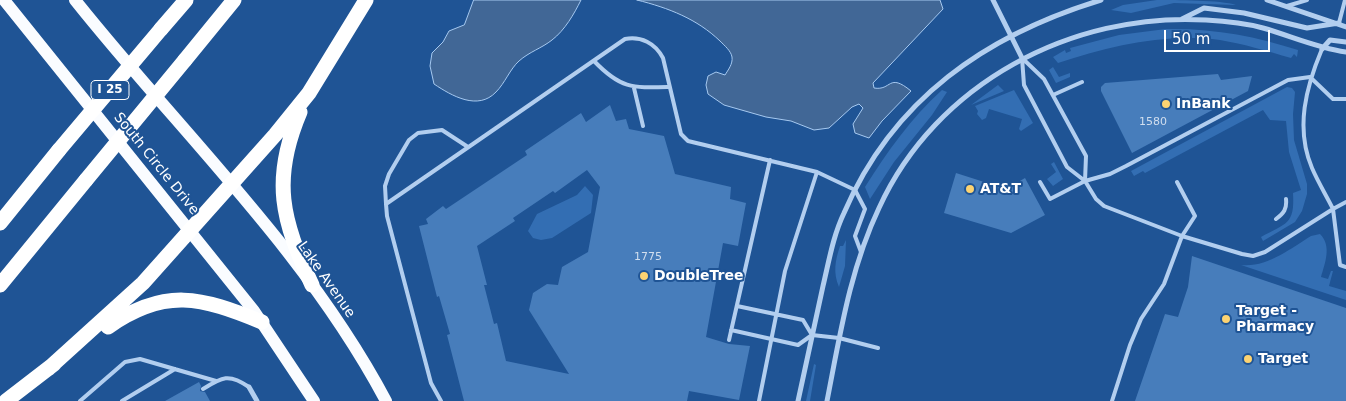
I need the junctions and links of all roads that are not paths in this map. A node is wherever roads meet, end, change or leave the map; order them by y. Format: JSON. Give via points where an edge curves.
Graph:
{"nodes":[{"id":1,"x":4,"y":0,"type":"edge"},
{"id":2,"x":75,"y":0,"type":"edge"},
{"id":3,"x":186,"y":0,"type":"edge"},
{"id":4,"x":234,"y":0,"type":"edge"},
{"id":5,"x":366,"y":0,"type":"edge"},
{"id":6,"x":993,"y":0,"type":"edge"},
{"id":7,"x":1101,"y":0,"type":"edge"},
{"id":8,"x":1268,"y":0,"type":"edge"},
{"id":9,"x":1307,"y":0,"type":"edge"},
{"id":10,"x":1346,"y":0,"type":"edge"},
{"id":11,"x":1286,"y":6,"type":"junction"},
{"id":12,"x":1182,"y":19,"type":"junction"},
{"id":13,"x":1338,"y":23,"type":"junction"},
{"id":14,"x":1346,"y":27,"type":"edge"},
{"id":15,"x":1011,"y":36,"type":"junction"},
{"id":16,"x":1346,"y":42,"type":"edge"},
{"id":17,"x":1322,"y":49,"type":"junction"},
{"id":18,"x":1346,"y":52,"type":"edge"},
{"id":19,"x":1022,"y":58,"type":"junction"},
{"id":20,"x":594,"y":60,"type":"junction"},
{"id":21,"x":1310,"y":77,"type":"junction"},
{"id":22,"x":1082,"y":82,"type":"dead end"},
{"id":23,"x":670,"y":87,"type":"junction"},
{"id":24,"x":634,"y":88,"type":"junction"},
{"id":25,"x":309,"y":93,"type":"junction"},
{"id":26,"x":1053,"y":96,"type":"junction"},
{"id":27,"x":1346,"y":99,"type":"edge"},
{"id":28,"x":643,"y":126,"type":"dead end"},
{"id":29,"x":468,"y":147,"type":"junction"},
{"id":30,"x":770,"y":160,"type":"junction"},
{"id":31,"x":817,"y":172,"type":"junction"},
{"id":32,"x":1085,"y":180,"type":"junction"},
{"id":33,"x":1040,"y":182,"type":"dead end"},
{"id":34,"x":1176,"y":182,"type":"dead end"},
{"id":35,"x":232,"y":184,"type":"junction"},
{"id":36,"x":855,"y":190,"type":"junction"},
{"id":37,"x":1286,"y":199,"type":"dead end"},
{"id":38,"x":1346,"y":202,"type":"edge"},
{"id":39,"x":386,"y":204,"type":"junction"},
{"id":40,"x":1333,"y":209,"type":"junction"},
{"id":41,"x":1276,"y":219,"type":"dead end"},
{"id":42,"x":0,"y":223,"type":"edge"},
{"id":43,"x":190,"y":230,"type":"junction"},
{"id":44,"x":1182,"y":236,"type":"junction"},
{"id":45,"x":861,"y":252,"type":"junction"},
{"id":46,"x":1346,"y":267,"type":"edge"},
{"id":47,"x":0,"y":285,"type":"edge"},
{"id":48,"x":312,"y":285,"type":"junction"},
{"id":49,"x":736,"y":306,"type":"junction"},
{"id":50,"x":776,"y":315,"type":"junction"},
{"id":51,"x":262,"y":322,"type":"junction"},
{"id":52,"x":731,"y":330,"type":"junction"},
{"id":53,"x":812,"y":335,"type":"junction"},
{"id":54,"x":839,"y":338,"type":"junction"},
{"id":55,"x":772,"y":339,"type":"junction"},
{"id":56,"x":729,"y":340,"type":"dead end"},
{"id":57,"x":878,"y":348,"type":"dead end"},
{"id":58,"x":48,"y":369,"type":"junction"},
{"id":59,"x":175,"y":369,"type":"junction"},
{"id":60,"x":216,"y":381,"type":"junction"},
{"id":61,"x":249,"y":387,"type":"joint"},
{"id":62,"x":202,"y":389,"type":"dead end"},
{"id":63,"x":6,"y":401,"type":"edge"},
{"id":64,"x":80,"y":401,"type":"edge"},
{"id":65,"x":122,"y":401,"type":"edge"},
{"id":66,"x":256,"y":401,"type":"edge"},
{"id":67,"x":314,"y":401,"type":"edge"},
{"id":68,"x":386,"y":401,"type":"edge"},
{"id":69,"x":441,"y":401,"type":"edge"},
{"id":70,"x":759,"y":401,"type":"edge"},
{"id":71,"x":798,"y":401,"type":"edge"},
{"id":72,"x":827,"y":401,"type":"edge"},
{"id":73,"x":1112,"y":401,"type":"edge"}],
"edges":[{"from":1,"to":43,"type":"main road","name":"South Circle Drive"},
{"from":2,"to":35,"type":"main road"},
{"from":3,"to":42,"type":"highway","number":"I 25","bridge":true},
{"from":4,"to":47,"type":"highway","number":"I 25","bridge":true},
{"from":5,"to":25,"type":"highway"},
{"from":6,"to":15,"type":"street"},
{"from":7,"to":15,"type":"street","via":[[1047,18]]},
{"from":8,"to":11,"type":"street"},
{"from":9,"to":11,"type":"lane"},
{"from":10,"to":13,"type":"lane"},
{"from":11,"to":13,"type":"street"},
{"from":12,"to":13,"type":"street","via":[[1204,8],[1244,13],[1307,28]]},
{"from":12,"to":17,"type":"street","via":[[1260,28]]},
{"from":12,"to":19,"type":"street","via":[[1153,20],[1099,30],[1047,46]]},
{"from":13,"to":14,"type":"street"},
{"from":15,"to":19,"type":"street"},
{"from":15,"to":36,"type":"street","via":[[963,64],[926,96],[886,141]]},
{"from":16,"to":17,"type":"street","via":[[1330,40]]},
{"from":17,"to":18,"type":"street"},
{"from":17,"to":21,"type":"lane"},
{"from":19,"to":26,"type":"lane","via":[[1044,79]]},
{"from":19,"to":32,"type":"lane","via":[[1024,85],[1067,167]]},
{"from":19,"to":45,"type":"street","via":[[991,77],[952,108],[919,143],[890,185]]},
{"from":20,"to":23,"type":"lane","via":[[625,39],[644,40],[663,58]]},
{"from":20,"to":24,"type":"lane","via":[[610,78]]},
{"from":20,"to":29,"type":"lane"},
{"from":21,"to":27,"type":"lane","via":[[1333,99]]},
{"from":21,"to":32,"type":"lane","via":[[1288,80],[1118,170]]},
{"from":21,"to":40,"type":"lane","via":[[1304,103],[1304,141],[1312,168]]},
{"from":22,"to":26,"type":"lane"},
{"from":23,"to":24,"type":"lane"},
{"from":23,"to":30,"type":"lane","via":[[681,134],[688,141]]},
{"from":24,"to":28,"type":"lane"},
{"from":25,"to":35,"type":"highway"},
{"from":25,"to":48,"type":"highway","via":[[287,145],[282,174],[293,244]]},
{"from":26,"to":32,"type":"lane","via":[[1086,156]]},
{"from":29,"to":39,"type":"lane"},
{"from":29,"to":39,"type":"lane","via":[[442,130],[418,133],[409,140],[389,174],[385,186]]},
{"from":30,"to":31,"type":"lane"},
{"from":30,"to":49,"type":"lane"},
{"from":31,"to":36,"type":"lane"},
{"from":31,"to":50,"type":"lane","via":[[784,271]]},
{"from":32,"to":33,"type":"lane","via":[[1050,199]]},
{"from":32,"to":44,"type":"lane","via":[[1104,206]]},
{"from":34,"to":44,"type":"lane","via":[[1195,216]]},
{"from":35,"to":43,"type":"highway"},
{"from":35,"to":48,"type":"main road","name":"Lake Avenue"},
{"from":36,"to":45,"type":"lane","via":[[865,209],[855,236]]},
{"from":36,"to":53,"type":"street","via":[[836,235]]},
{"from":37,"to":41,"type":"lane","via":[[1287,207]]},
{"from":38,"to":40,"type":"lane"},
{"from":39,"to":69,"type":"lane","via":[[431,383]]},
{"from":40,"to":44,"type":"lane","via":[[1265,252],[1252,256]]},
{"from":40,"to":46,"type":"lane","via":[[1340,265]]},
{"from":43,"to":51,"type":"main road"},
{"from":43,"to":58,"type":"highway","via":[[143,283]]},
{"from":44,"to":73,"type":"lane","via":[[1164,284],[1133,337]]},
{"from":45,"to":54,"type":"street"},
{"from":48,"to":68,"type":"main road","name":"Lake Avenue"},
{"from":49,"to":50,"type":"lane"},
{"from":49,"to":52,"type":"lane"},
{"from":50,"to":53,"type":"lane","via":[[802,320]]},
{"from":50,"to":55,"type":"lane"},
{"from":51,"to":58,"type":"highway","via":[[200,300],[160,301],[122,317]]},
{"from":51,"to":67,"type":"main road"},
{"from":52,"to":55,"type":"lane"},
{"from":52,"to":56,"type":"lane"},
{"from":53,"to":54,"type":"lane"},
{"from":53,"to":55,"type":"lane","via":[[798,345]]},
{"from":53,"to":71,"type":"street"},
{"from":54,"to":57,"type":"lane"},
{"from":54,"to":72,"type":"street"},
{"from":55,"to":70,"type":"lane"},
{"from":58,"to":63,"type":"highway"},
{"from":59,"to":60,"type":"lane"},
{"from":59,"to":64,"type":"lane","via":[[140,359],[125,362]]},
{"from":59,"to":65,"type":"lane"},
{"from":60,"to":61,"type":"lane","via":[[236,378]]},
{"from":60,"to":62,"type":"lane"},
{"from":61,"to":66,"type":"street"}]}
